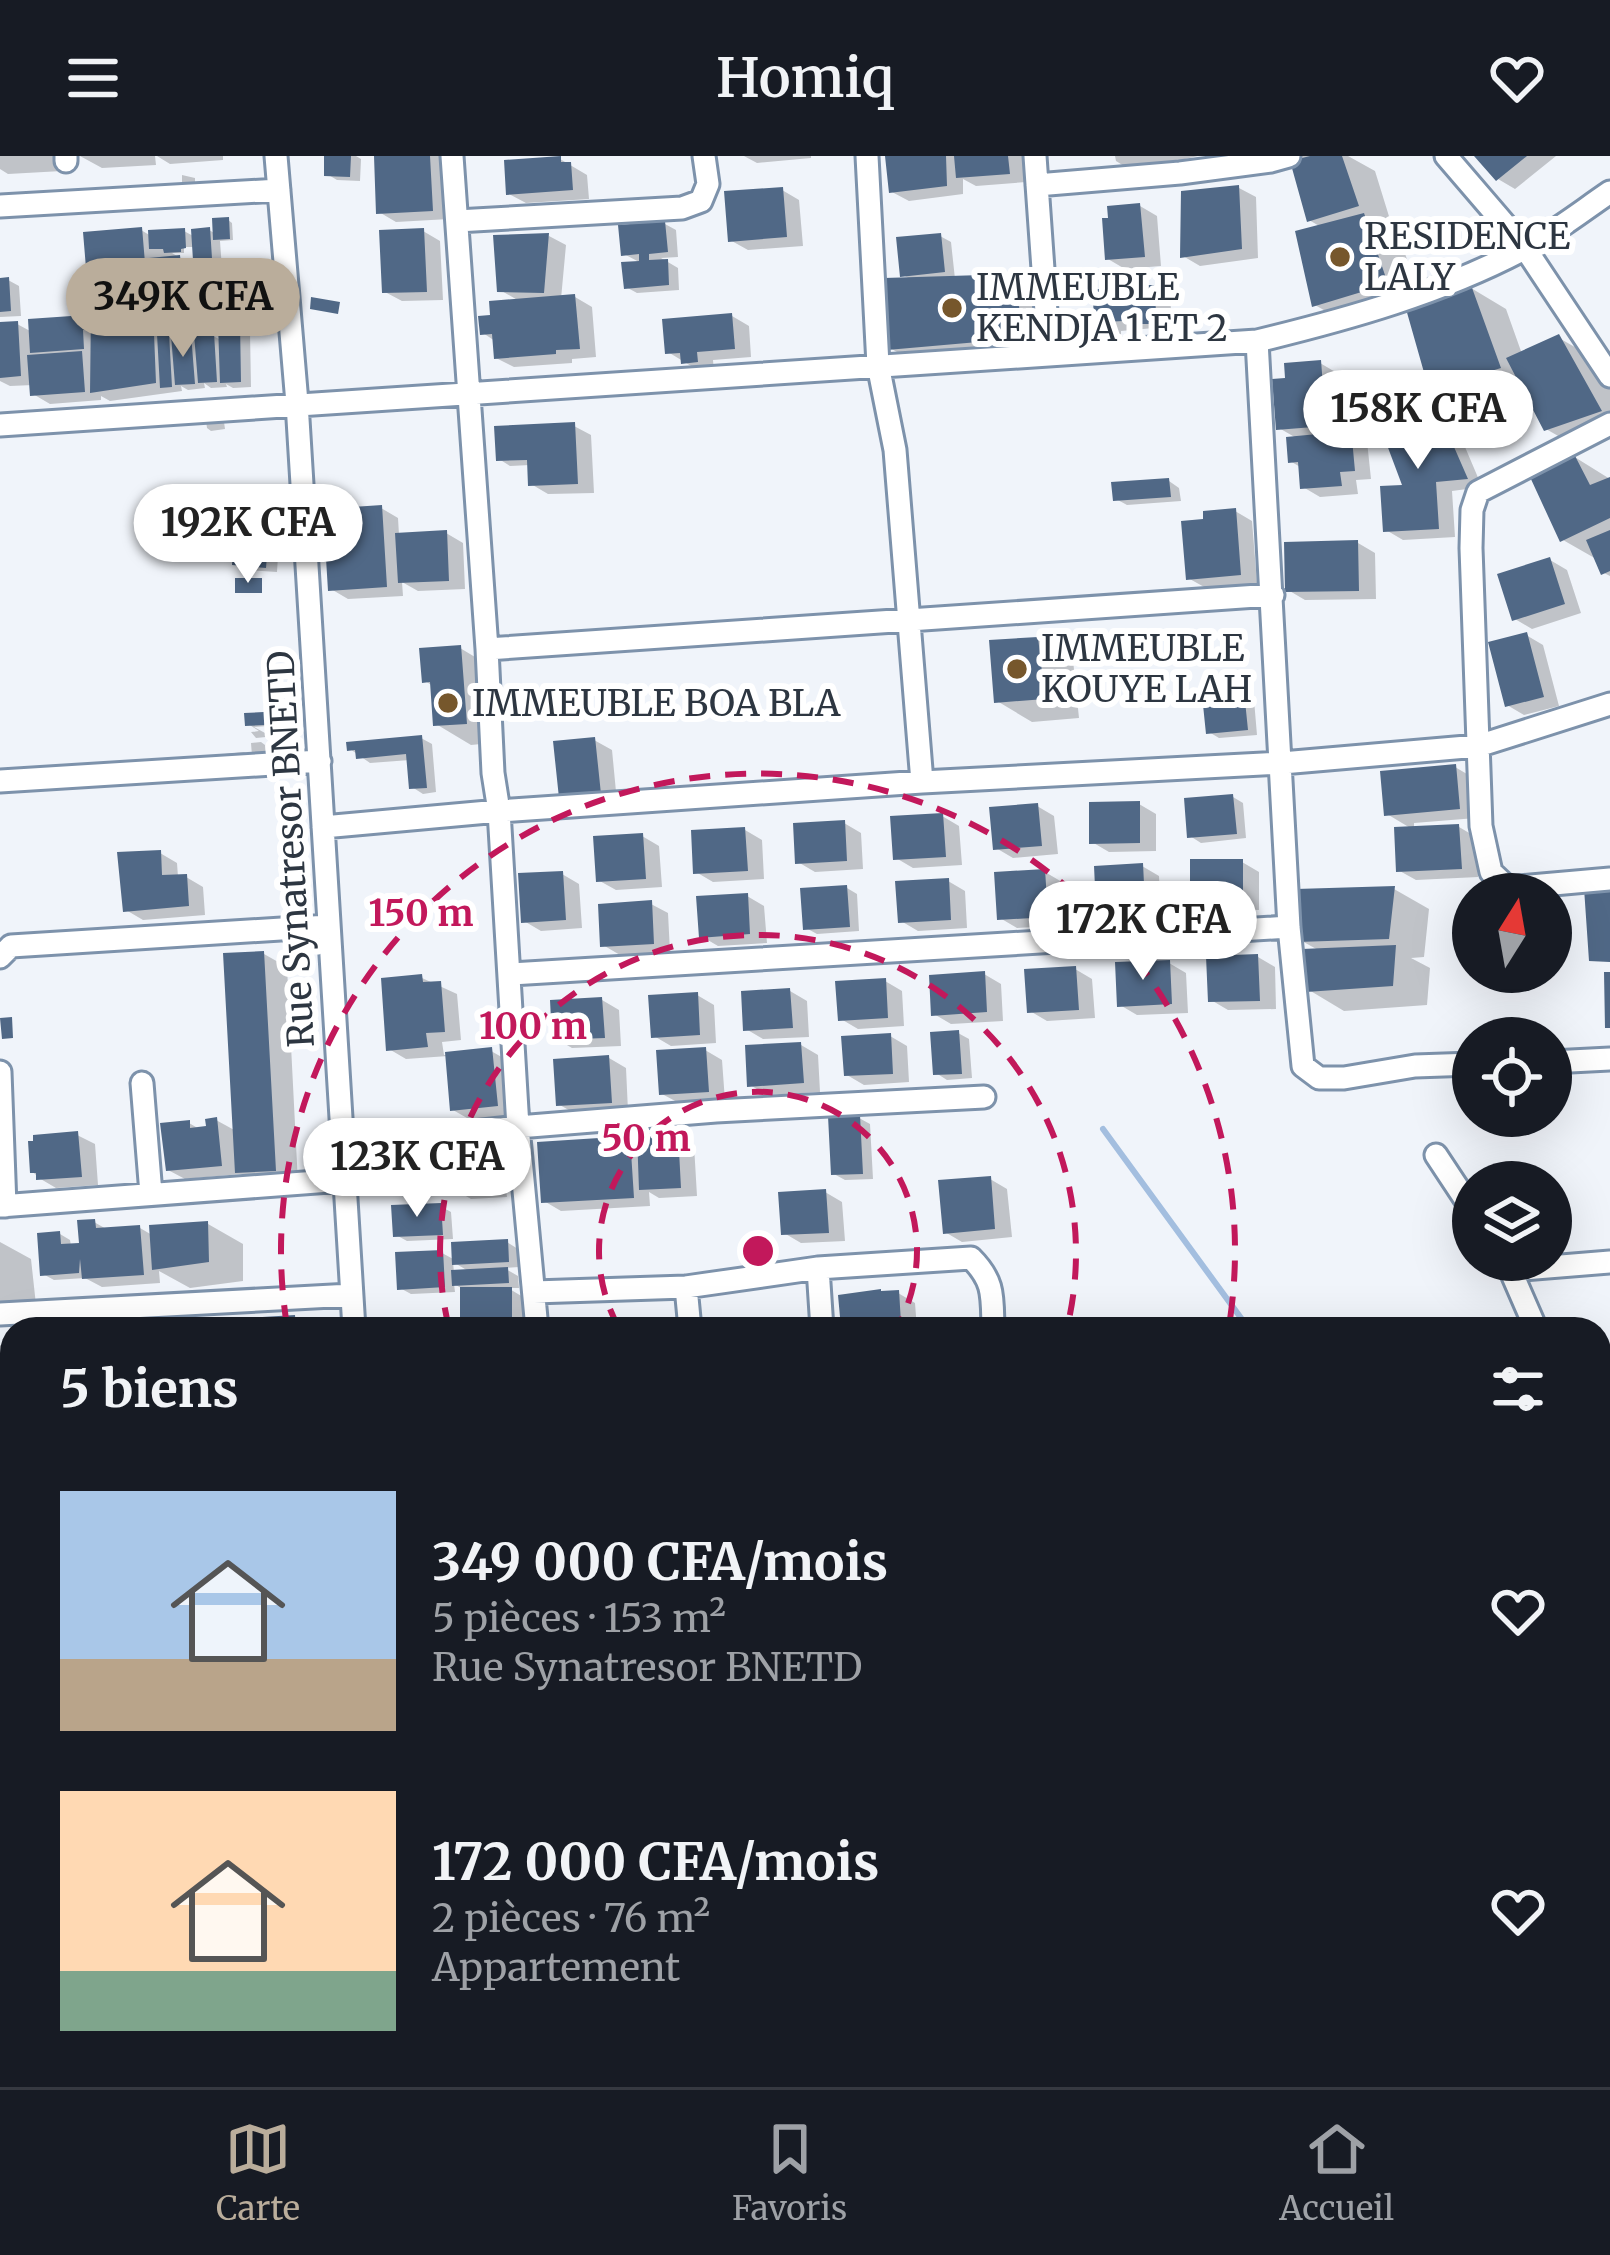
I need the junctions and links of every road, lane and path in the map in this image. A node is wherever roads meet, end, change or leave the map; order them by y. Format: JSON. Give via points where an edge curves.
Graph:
{"nodes":[{"id":1,"x":276,"y":156,"type":"edge"},
{"id":2,"x":452,"y":156,"type":"edge"},
{"id":3,"x":704,"y":156,"type":"edge"},
{"id":4,"x":867,"y":156,"type":"edge"},
{"id":5,"x":1035,"y":156,"type":"edge"},
{"id":6,"x":1288,"y":156,"type":"edge"},
{"id":7,"x":1446,"y":156,"type":"edge"},
{"id":8,"x":1037,"y":185,"type":"junction"},
{"id":9,"x":279,"y":190,"type":"junction"},
{"id":10,"x":1610,"y":191,"type":"edge"},
{"id":11,"x":0,"y":206,"type":"edge"},
{"id":12,"x":457,"y":221,"type":"junction"},
{"id":13,"x":1525,"y":248,"type":"junction"},
{"id":14,"x":1257,"y":341,"type":"junction"},
{"id":15,"x":1049,"y":353,"type":"junction"},
{"id":16,"x":878,"y":365,"type":"junction"},
{"id":17,"x":1610,"y":376,"type":"edge"},
{"id":18,"x":469,"y":393,"type":"junction"},
{"id":19,"x":296,"y":404,"type":"junction"},
{"id":20,"x":1610,"y":424,"type":"edge"},
{"id":21,"x":0,"y":425,"type":"edge"},
{"id":22,"x":1273,"y":595,"type":"junction"},
{"id":23,"x":910,"y":620,"type":"junction"},
{"id":24,"x":488,"y":650,"type":"junction"},
{"id":25,"x":1610,"y":704,"type":"edge"},
{"id":26,"x":1478,"y":746,"type":"junction"},
{"id":27,"x":320,"y":761,"type":"junction"},
{"id":28,"x":1282,"y":763,"type":"junction"},
{"id":29,"x":0,"y":781,"type":"edge"},
{"id":30,"x":922,"y":782,"type":"junction"},
{"id":31,"x":499,"y":811,"type":"junction"},
{"id":32,"x":322,"y":827,"type":"junction"},
{"id":33,"x":1610,"y":879,"type":"edge"},
{"id":34,"x":328,"y":926,"type":"junction"},
{"id":35,"x":1289,"y":927,"type":"junction"},
{"id":36,"x":0,"y":957,"type":"edge"},
{"id":37,"x":511,"y":974,"type":"junction"},
{"id":38,"x":1610,"y":1059,"type":"edge"},
{"id":39,"x":1572,"y":1061,"type":"edge"},
{"id":40,"x":1452,"y":1065,"type":"edge"},
{"id":41,"x":0,"y":1072,"type":"edge"},
{"id":42,"x":142,"y":1083,"type":"dead end"},
{"id":43,"x":984,"y":1096,"type":"dead end"},
{"id":44,"x":518,"y":1127,"type":"junction"},
{"id":45,"x":340,"y":1147,"type":"junction"},
{"id":46,"x":1436,"y":1155,"type":"dead end"},
{"id":47,"x":1452,"y":1179,"type":"edge"},
{"id":48,"x":344,"y":1180,"type":"junction"},
{"id":49,"x":151,"y":1194,"type":"junction"},
{"id":50,"x":2,"y":1206,"type":"edge"},
{"id":51,"x":1610,"y":1262,"type":"edge"},
{"id":52,"x":1572,"y":1263,"type":"edge"},
{"id":53,"x":818,"y":1268,"type":"junction"},
{"id":54,"x":1516,"y":1281,"type":"edge"},
{"id":55,"x":686,"y":1287,"type":"junction"},
{"id":56,"x":534,"y":1292,"type":"junction"},
{"id":57,"x":351,"y":1295,"type":"junction"},
{"id":58,"x":0,"y":1314,"type":"edge"},
{"id":59,"x":353,"y":1317,"type":"edge"},
{"id":60,"x":536,"y":1317,"type":"edge"},
{"id":61,"x":689,"y":1317,"type":"edge"},
{"id":62,"x":821,"y":1317,"type":"edge"},
{"id":63,"x":992,"y":1317,"type":"edge"},
{"id":64,"x":1532,"y":1317,"type":"edge"}],
"edges":[{"from":1,"to":9,"type":"street","name":"Rue Synatresor BNETD"},
{"from":2,"to":12,"type":"street"},
{"from":3,"to":12,"type":"street","via":[[701,201],[682,208]]},
{"from":4,"to":16,"type":"street"},
{"from":5,"to":8,"type":"street"},
{"from":6,"to":8,"type":"street"},
{"from":7,"to":13,"type":"street"},
{"from":8,"to":15,"type":"street"},
{"from":9,"to":11,"type":"street"},
{"from":9,"to":19,"type":"street","name":"Rue Synatresor BNETD"},
{"from":10,"to":13,"type":"street"},
{"from":12,"to":18,"type":"street"},
{"from":13,"to":14,"type":"street","via":[[1385,307]]},
{"from":13,"to":17,"type":"street"},
{"from":14,"to":15,"type":"street"},
{"from":14,"to":22,"type":"street"},
{"from":15,"to":16,"type":"street"},
{"from":16,"to":18,"type":"street"},
{"from":16,"to":23,"type":"street","via":[[895,450]]},
{"from":18,"to":19,"type":"street"},
{"from":18,"to":24,"type":"street"},
{"from":19,"to":21,"type":"street"},
{"from":19,"to":27,"type":"street","name":"Rue Synatresor BNETD"},
{"from":20,"to":26,"type":"street","via":[[1478,492],[1471,548]]},
{"from":22,"to":23,"type":"street"},
{"from":22,"to":28,"type":"street"},
{"from":23,"to":24,"type":"street"},
{"from":23,"to":30,"type":"street"},
{"from":24,"to":31,"type":"street"},
{"from":25,"to":26,"type":"street"},
{"from":26,"to":28,"type":"street"},
{"from":26,"to":33,"type":"street","via":[[1491,872],[1508,887]]},
{"from":27,"to":29,"type":"street"},
{"from":27,"to":32,"type":"street","name":"Rue Synatresor BNETD"},
{"from":28,"to":30,"type":"street"},
{"from":28,"to":35,"type":"street"},
{"from":30,"to":31,"type":"street"},
{"from":31,"to":32,"type":"street"},
{"from":31,"to":37,"type":"street"},
{"from":32,"to":34,"type":"street","name":"Rue Synatresor BNETD"},
{"from":34,"to":36,"type":"street","via":[[11,946]]},
{"from":34,"to":45,"type":"street","name":"Rue Synatresor BNETD"},
{"from":35,"to":37,"type":"street"},
{"from":35,"to":40,"type":"street","via":[[1304,1066],[1319,1078],[1343,1078]]},
{"from":37,"to":44,"type":"street"},
{"from":38,"to":39,"type":"street"},
{"from":41,"to":50,"type":"street"},
{"from":42,"to":49,"type":"street"},
{"from":43,"to":44,"type":"street"},
{"from":44,"to":45,"type":"street"},
{"from":44,"to":56,"type":"street"},
{"from":45,"to":48,"type":"street","name":"Rue Synatresor BNETD"},
{"from":46,"to":47,"type":"street"},
{"from":48,"to":49,"type":"street"},
{"from":48,"to":57,"type":"street","name":"Rue Synatresor BNETD"},
{"from":49,"to":50,"type":"street"},
{"from":51,"to":52,"type":"street"},
{"from":53,"to":55,"type":"street"},
{"from":53,"to":62,"type":"street"},
{"from":53,"to":63,"type":"street","via":[[971,1258],[991,1284]]},
{"from":54,"to":64,"type":"street"},
{"from":55,"to":56,"type":"street"},
{"from":55,"to":61,"type":"street"},
{"from":56,"to":60,"type":"street"},
{"from":57,"to":58,"type":"street"},
{"from":57,"to":59,"type":"street","name":"Rue Synatresor BNETD"}]}
